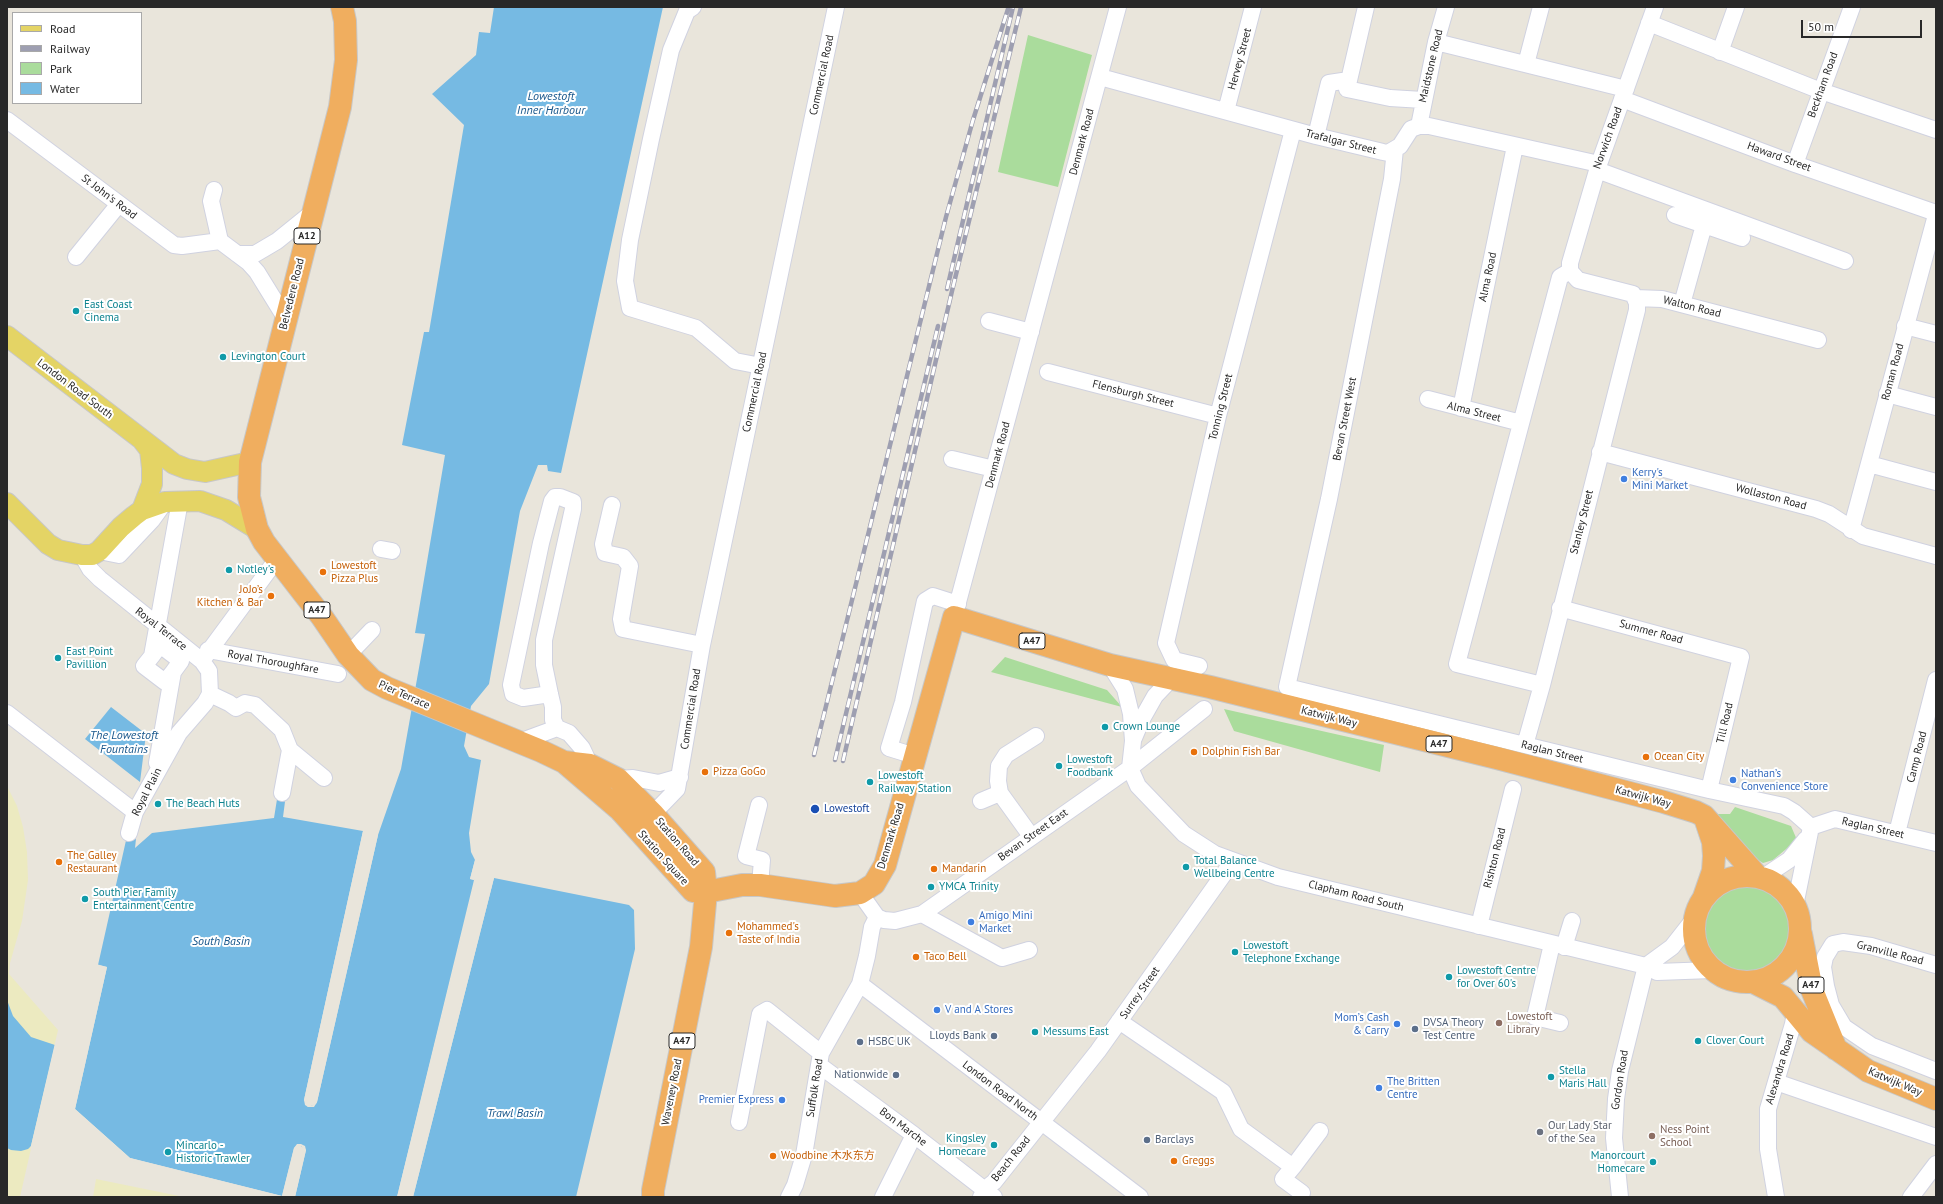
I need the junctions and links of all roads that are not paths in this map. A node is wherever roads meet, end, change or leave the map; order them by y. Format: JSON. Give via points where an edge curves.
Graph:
{"nodes":[{"id":1,"x":342,"y":7,"type":"edge"},
{"id":2,"x":692,"y":7,"type":"edge"},
{"id":3,"x":836,"y":7,"type":"edge"},
{"id":4,"x":1118,"y":7,"type":"edge"},
{"id":5,"x":1253,"y":7,"type":"edge"},
{"id":6,"x":1366,"y":7,"type":"edge"},
{"id":7,"x":1446,"y":7,"type":"edge"},
{"id":8,"x":1541,"y":7,"type":"edge"},
{"id":9,"x":1655,"y":7,"type":"edge"},
{"id":10,"x":1736,"y":7,"type":"edge"},
{"id":11,"x":1852,"y":7,"type":"edge"},
{"id":12,"x":1649,"y":24,"type":"junction"},
{"id":13,"x":1436,"y":42,"type":"junction"},
{"id":14,"x":1720,"y":52,"type":"junction"},
{"id":15,"x":1526,"y":64,"type":"junction"},
{"id":16,"x":1100,"y":77,"type":"junction"},
{"id":17,"x":1349,"y":80,"type":"junction"},
{"id":18,"x":1821,"y":91,"type":"junction"},
{"id":19,"x":1624,"y":94,"type":"junction"},
{"id":20,"x":1423,"y":100,"type":"junction"},
{"id":21,"x":1226,"y":111,"type":"junction"},
{"id":22,"x":7,"y":120,"type":"edge"},
{"id":23,"x":1419,"y":126,"type":"junction"},
{"id":24,"x":1293,"y":130,"type":"junction"},
{"id":25,"x":1936,"y":130,"type":"edge"},
{"id":26,"x":1316,"y":136,"type":"junction"},
{"id":27,"x":1515,"y":146,"type":"junction"},
{"id":28,"x":1395,"y":149,"type":"junction"},
{"id":29,"x":1795,"y":164,"type":"junction"},
{"id":30,"x":1598,"y":167,"type":"junction"},
{"id":31,"x":214,"y":190,"type":"dead end"},
{"id":32,"x":118,"y":204,"type":"junction"},
{"id":33,"x":313,"y":212,"type":"junction"},
{"id":34,"x":1936,"y":214,"type":"edge"},
{"id":35,"x":1675,"y":215,"type":"dead end"},
{"id":36,"x":1704,"y":225,"type":"junction"},
{"id":37,"x":1742,"y":238,"type":"dead end"},
{"id":38,"x":220,"y":241,"type":"junction"},
{"id":39,"x":237,"y":254,"type":"junction"},
{"id":40,"x":76,"y":257,"type":"dead end"},
{"id":41,"x":1846,"y":261,"type":"dead end"},
{"id":42,"x":1570,"y":271,"type":"junction"},
{"id":43,"x":1635,"y":298,"type":"junction"},
{"id":44,"x":1682,"y":304,"type":"junction"},
{"id":45,"x":286,"y":319,"type":"junction"},
{"id":46,"x":989,"y":321,"type":"dead end"},
{"id":47,"x":1905,"y":326,"type":"junction"},
{"id":48,"x":1031,"y":332,"type":"junction"},
{"id":49,"x":1936,"y":334,"type":"edge"},
{"id":50,"x":7,"y":336,"type":"edge"},
{"id":51,"x":1818,"y":340,"type":"dead end"},
{"id":52,"x":761,"y":366,"type":"junction"},
{"id":53,"x":1048,"y":372,"type":"dead end"},
{"id":54,"x":1887,"y":394,"type":"junction"},
{"id":55,"x":1428,"y":399,"type":"dead end"},
{"id":56,"x":1936,"y":407,"type":"edge"},
{"id":57,"x":1461,"y":408,"type":"junction"},
{"id":58,"x":1218,"y":416,"type":"junction"},
{"id":59,"x":1521,"y":424,"type":"junction"},
{"id":60,"x":144,"y":441,"type":"junction"},
{"id":61,"x":1600,"y":452,"type":"junction"},
{"id":62,"x":952,"y":459,"type":"dead end"},
{"id":63,"x":250,"y":462,"type":"junction"},
{"id":64,"x":1869,"y":464,"type":"junction"},
{"id":65,"x":994,"y":469,"type":"junction"},
{"id":66,"x":1936,"y":482,"type":"edge"},
{"id":67,"x":173,"y":501,"type":"junction"},
{"id":68,"x":7,"y":503,"type":"edge"},
{"id":69,"x":612,"y":505,"type":"dead end"},
{"id":70,"x":142,"y":510,"type":"junction"},
{"id":71,"x":258,"y":529,"type":"junction"},
{"id":72,"x":1851,"y":530,"type":"junction"},
{"id":73,"x":90,"y":553,"type":"junction"},
{"id":74,"x":1936,"y":556,"type":"edge"},
{"id":75,"x":272,"y":565,"type":"junction"},
{"id":76,"x":1560,"y":608,"type":"junction"},
{"id":77,"x":956,"y":610,"type":"junction"},
{"id":78,"x":156,"y":626,"type":"junction"},
{"id":79,"x":372,"y":630,"type":"dead end"},
{"id":80,"x":522,"y":636,"type":"junction"},
{"id":81,"x":544,"y":640,"type":"junction"},
{"id":82,"x":702,"y":645,"type":"junction"},
{"id":83,"x":205,"y":656,"type":"junction"},
{"id":84,"x":1741,"y":657,"type":"joint"},
{"id":85,"x":343,"y":665,"type":"junction"},
{"id":86,"x":1110,"y":665,"type":"junction"},
{"id":87,"x":1199,"y":666,"type":"dead end"},
{"id":88,"x":1172,"y":678,"type":"junction"},
{"id":89,"x":1936,"y":680,"type":"edge"},
{"id":90,"x":1542,"y":686,"type":"junction"},
{"id":91,"x":1287,"y":687,"type":"joint"},
{"id":92,"x":210,"y":694,"type":"junction"},
{"id":93,"x":550,"y":694,"type":"junction"},
{"id":94,"x":1204,"y":709,"type":"dead end"},
{"id":95,"x":7,"y":713,"type":"edge"},
{"id":96,"x":557,"y":728,"type":"junction"},
{"id":97,"x":1036,"y":736,"type":"dead end"},
{"id":98,"x":1133,"y":741,"type":"junction"},
{"id":99,"x":519,"y":742,"type":"junction"},
{"id":100,"x":1525,"y":745,"type":"junction"},
{"id":101,"x":290,"y":750,"type":"junction"},
{"id":102,"x":915,"y":756,"type":"junction"},
{"id":103,"x":564,"y":762,"type":"junction"},
{"id":104,"x":590,"y":765,"type":"junction"},
{"id":105,"x":1130,"y":768,"type":"junction"},
{"id":106,"x":155,"y":774,"type":"junction"},
{"id":107,"x":680,"y":777,"type":"junction"},
{"id":108,"x":324,"y":778,"type":"dead end"},
{"id":109,"x":618,"y":779,"type":"junction"},
{"id":110,"x":1513,"y":789,"type":"dead end"},
{"id":111,"x":1709,"y":790,"type":"junction"},
{"id":112,"x":282,"y":793,"type":"dead end"},
{"id":113,"x":1000,"y":793,"type":"junction"},
{"id":114,"x":981,"y":801,"type":"dead end"},
{"id":115,"x":759,"y":805,"type":"dead end"},
{"id":116,"x":135,"y":812,"type":"junction"},
{"id":117,"x":653,"y":814,"type":"junction"},
{"id":118,"x":1704,"y":816,"type":"junction"},
{"id":119,"x":636,"y":830,"type":"junction"},
{"id":120,"x":1810,"y":831,"type":"junction"},
{"id":121,"x":129,"y":833,"type":"dead end"},
{"id":122,"x":1897,"y":834,"type":"junction"},
{"id":123,"x":1031,"y":836,"type":"junction"},
{"id":124,"x":1936,"y":843,"type":"edge"},
{"id":125,"x":1233,"y":861,"type":"junction"},
{"id":126,"x":1760,"y":878,"type":"junction"},
{"id":127,"x":760,"y":885,"type":"junction"},
{"id":128,"x":706,"y":892,"type":"junction"},
{"id":129,"x":860,"y":892,"type":"junction"},
{"id":130,"x":1703,"y":899,"type":"junction"},
{"id":131,"x":1796,"y":912,"type":"junction"},
{"id":132,"x":922,"y":914,"type":"junction"},
{"id":133,"x":877,"y":917,"type":"junction"},
{"id":134,"x":1694,"y":919,"type":"junction"},
{"id":135,"x":1572,"y":921,"type":"dead end"},
{"id":136,"x":1479,"y":926,"type":"junction"},
{"id":137,"x":1558,"y":946,"type":"junction"},
{"id":138,"x":1029,"y":950,"type":"dead end"},
{"id":139,"x":1936,"y":965,"type":"edge"},
{"id":140,"x":1646,"y":966,"type":"junction"},
{"id":141,"x":1712,"y":970,"type":"junction"},
{"id":142,"x":1753,"y":982,"type":"junction"},
{"id":143,"x":860,"y":984,"type":"junction"},
{"id":144,"x":1795,"y":1012,"type":"junction"},
{"id":145,"x":1119,"y":1021,"type":"junction"},
{"id":146,"x":1560,"y":1023,"type":"dead end"},
{"id":147,"x":1836,"y":1049,"type":"junction"},
{"id":148,"x":822,"y":1055,"type":"junction"},
{"id":149,"x":1936,"y":1071,"type":"edge"},
{"id":150,"x":1776,"y":1082,"type":"junction"},
{"id":151,"x":1936,"y":1099,"type":"edge"},
{"id":152,"x":739,"y":1122,"type":"dead end"},
{"id":153,"x":1041,"y":1122,"type":"junction"},
{"id":154,"x":1320,"y":1131,"type":"dead end"},
{"id":155,"x":914,"y":1135,"type":"junction"},
{"id":156,"x":1936,"y":1137,"type":"edge"},
{"id":157,"x":1936,"y":1164,"type":"edge"},
{"id":158,"x":1293,"y":1167,"type":"junction"},
{"id":159,"x":987,"y":1194,"type":"edge"},
{"id":160,"x":1302,"y":1194,"type":"dead end"},
{"id":161,"x":653,"y":1197,"type":"edge"},
{"id":162,"x":789,"y":1197,"type":"edge"},
{"id":163,"x":883,"y":1197,"type":"edge"},
{"id":164,"x":1140,"y":1197,"type":"edge"},
{"id":165,"x":1620,"y":1197,"type":"edge"},
{"id":166,"x":1776,"y":1197,"type":"edge"},
{"id":167,"x":1911,"y":1197,"type":"edge"}],
"edges":[{"from":1,"to":33,"type":"highway","name":"Belvedere Road","number":"A12","via":[[346,60],[340,107]]},
{"from":2,"to":52,"type":"street","via":[[687,11],[671,50],[651,138],[630,240],[625,281],[630,308],[696,328],[735,361]]},
{"from":3,"to":52,"type":"street","name":"Commercial Road"},
{"from":4,"to":16,"type":"street","name":"Denmark Road"},
{"from":5,"to":21,"type":"street","name":"Hervey Street"},
{"from":6,"to":17,"type":"street"},
{"from":7,"to":13,"type":"street","name":"Maidstone Road"},
{"from":8,"to":15,"type":"street"},
{"from":9,"to":12,"type":"street","name":"Norwich Road"},
{"from":10,"to":14,"type":"street"},
{"from":11,"to":18,"type":"street","name":"Beckham Road"},
{"from":12,"to":14,"type":"street"},
{"from":12,"to":19,"type":"street","name":"Norwich Road"},
{"from":13,"to":15,"type":"street","name":"Haward Street"},
{"from":13,"to":20,"type":"street","name":"Maidstone Road"},
{"from":14,"to":18,"type":"street"},
{"from":15,"to":19,"type":"street","name":"Haward Street"},
{"from":16,"to":21,"type":"street","name":"Trafalgar Street"},
{"from":16,"to":48,"type":"street","name":"Denmark Road"},
{"from":17,"to":20,"type":"street","via":[[1347,89],[1390,98]]},
{"from":17,"to":26,"type":"street","via":[[1329,83]]},
{"from":18,"to":25,"type":"street"},
{"from":18,"to":29,"type":"street","name":"Beckham Road"},
{"from":19,"to":29,"type":"street","name":"Haward Street"},
{"from":19,"to":30,"type":"street","name":"Norwich Road"},
{"from":20,"to":23,"type":"street","name":"Maidstone Road"},
{"from":21,"to":24,"type":"street","name":"Trafalgar Street"},
{"from":22,"to":32,"type":"street","name":"St John's Road"},
{"from":23,"to":27,"type":"street","via":[[1429,126]]},
{"from":23,"to":28,"type":"street","via":[[1410,129],[1400,146]]},
{"from":24,"to":26,"type":"street","name":"Trafalgar Street"},
{"from":24,"to":58,"type":"street","name":"Tonning Street"},
{"from":26,"to":28,"type":"street","name":"Trafalgar Street","via":[[1388,153]]},
{"from":27,"to":30,"type":"street"},
{"from":27,"to":57,"type":"street","name":"Alma Road"},
{"from":28,"to":91,"type":"street","name":"Bevan Street West","via":[[1392,179],[1330,491]]},
{"from":29,"to":34,"type":"street","name":"Haward Street"},
{"from":30,"to":41,"type":"street"},
{"from":30,"to":42,"type":"street","name":"Norwich Road","via":[[1570,263]]},
{"from":31,"to":38,"type":"street","via":[[212,200]]},
{"from":32,"to":38,"type":"street","name":"St John's Road","via":[[174,245]]},
{"from":32,"to":40,"type":"street"},
{"from":33,"to":39,"type":"street","via":[[277,241],[255,254]]},
{"from":33,"to":45,"type":"highway","name":"Belvedere Road","number":"A12"},
{"from":34,"to":47,"type":"street","name":"Roman Road"},
{"from":35,"to":36,"type":"street"},
{"from":36,"to":37,"type":"street"},
{"from":36,"to":44,"type":"street"},
{"from":38,"to":39,"type":"street"},
{"from":39,"to":45,"type":"street","via":[[257,272]]},
{"from":42,"to":43,"type":"street","name":"Walton Road","via":[[1578,280],[1628,292]]},
{"from":42,"to":59,"type":"street","via":[[1560,277]]},
{"from":43,"to":44,"type":"street","name":"Walton Road","via":[[1662,299]]},
{"from":43,"to":61,"type":"street","name":"Stanley Street","via":[[1637,310]]},
{"from":44,"to":51,"type":"street","name":"Walton Road"},
{"from":45,"to":63,"type":"highway","name":"Belvedere Road","number":"A12"},
{"from":46,"to":48,"type":"street"},
{"from":47,"to":49,"type":"street"},
{"from":47,"to":54,"type":"street","name":"Roman Road"},
{"from":48,"to":65,"type":"street","name":"Denmark Road"},
{"from":50,"to":60,"type":"main road","name":"London Road South"},
{"from":52,"to":82,"type":"street","name":"Commercial Road"},
{"from":53,"to":58,"type":"street","name":"Flensburgh Street"},
{"from":54,"to":56,"type":"street"},
{"from":54,"to":64,"type":"street","name":"Roman Road"},
{"from":55,"to":57,"type":"street","name":"Alma Street"},
{"from":57,"to":59,"type":"street","name":"Alma Street"},
{"from":58,"to":87,"type":"street","name":"Tonning Street","via":[[1166,643],[1174,660]]},
{"from":59,"to":90,"type":"street","via":[[1457,664]]},
{"from":60,"to":63,"type":"main road","name":"London Road South","via":[[174,464],[187,469],[205,472]]},
{"from":60,"to":70,"type":"main road","via":[[150,450],[152,484]]},
{"from":61,"to":72,"type":"street","name":"Wollaston Road","via":[[1816,509],[1829,514]]},
{"from":61,"to":76,"type":"street","name":"Stanley Street"},
{"from":62,"to":65,"type":"street"},
{"from":63,"to":71,"type":"highway","name":"Pier Terrace","number":"A12","via":[[248,497]]},
{"from":64,"to":66,"type":"street"},
{"from":64,"to":72,"type":"street","name":"Roman Road"},
{"from":65,"to":77,"type":"street","name":"Denmark Road"},
{"from":67,"to":70,"type":"main road"},
{"from":67,"to":71,"type":"main road","via":[[200,501],[226,510]]},
{"from":67,"to":73,"type":"street","via":[[119,555]]},
{"from":67,"to":78,"type":"street"},
{"from":68,"to":73,"type":"main road","via":[[48,544],[58,550]]},
{"from":69,"to":82,"type":"street","via":[[603,544],[605,553],[623,557],[630,566],[621,619],[623,629]]},
{"from":70,"to":73,"type":"main road"},
{"from":71,"to":75,"type":"highway","name":"Pier Terrace","number":"A47"},
{"from":72,"to":74,"type":"street","name":"Wollaston Road","via":[[1863,536]]},
{"from":73,"to":78,"type":"street","name":"Royal Terrace","via":[[90,569]]},
{"from":75,"to":83,"type":"street","name":"Royal Thoroughfare"},
{"from":75,"to":85,"type":"highway","name":"Pier Terrace","number":"A47","via":[[322,617]]},
{"from":76,"to":84,"type":"street","name":"Summer Road"},
{"from":76,"to":90,"type":"street","name":"Stanley Street"},
{"from":77,"to":86,"type":"highway","name":"Katwijk Way","number":"A47"},
{"from":77,"to":102,"type":"highway","name":"Denmark Road","number":"A47"},
{"from":77,"to":102,"type":"street","via":[[934,596],[925,601],[903,702],[889,748]]},
{"from":78,"to":83,"type":"street","name":"Royal Terrace"},
{"from":78,"to":106,"type":"street","via":[[152,656],[144,666],[165,682],[173,672]]},
{"from":79,"to":85,"type":"street"},
{"from":80,"to":81,"type":"street"},
{"from":80,"to":81,"type":"street","via":[[552,501],[555,497],[560,497],[573,502],[573,509]]},
{"from":80,"to":93,"type":"street","via":[[511,690],[513,694],[523,698]]},
{"from":81,"to":93,"type":"street","via":[[544,665]]},
{"from":82,"to":107,"type":"street","name":"Commercial Road"},
{"from":83,"to":85,"type":"street","name":"Royal Thoroughfare"},
{"from":83,"to":92,"type":"street","via":[[209,671]]},
{"from":84,"to":111,"type":"street","name":"Till Road"},
{"from":85,"to":99,"type":"highway","name":"Pier Terrace","number":"A47","via":[[387,688]]},
{"from":86,"to":88,"type":"highway","name":"Katwijk Way","number":"A47"},
{"from":86,"to":98,"type":"street","via":[[1125,689],[1131,714]]},
{"from":88,"to":98,"type":"street","via":[[1155,696]]},
{"from":88,"to":118,"type":"highway","name":"Katwijk Way","number":"A47","via":[[1497,758],[1664,802]]},
{"from":89,"to":122,"type":"street","name":"Camp Road"},
{"from":90,"to":100,"type":"street","name":"Stanley Street"},
{"from":91,"to":100,"type":"street","name":"Raglan Street"},
{"from":92,"to":101,"type":"street","via":[[236,708],[245,703],[254,705],[282,730]]},
{"from":92,"to":106,"type":"street","name":"Royal Plain","via":[[179,733]]},
{"from":93,"to":96,"type":"street","via":[[553,720]]},
{"from":94,"to":105,"type":"street","name":"Bevan Street East"},
{"from":95,"to":116,"type":"street"},
{"from":96,"to":99,"type":"street"},
{"from":96,"to":104,"type":"street","via":[[569,734],[582,748]]},
{"from":97,"to":113,"type":"street","via":[[1006,756],[999,766]]},
{"from":98,"to":105,"type":"street"},
{"from":99,"to":103,"type":"highway","name":"Pier Terrace","number":"A47"},
{"from":100,"to":111,"type":"street","name":"Raglan Street"},
{"from":101,"to":108,"type":"street"},
{"from":101,"to":112,"type":"street"},
{"from":102,"to":129,"type":"highway","name":"Denmark Road","number":"A47","via":[[884,865],[874,884]]},
{"from":103,"to":104,"type":"highway","name":"Station Square","number":"A47"},
{"from":103,"to":119,"type":"highway","name":"Station Square","number":"A47","via":[[620,810]]},
{"from":104,"to":109,"type":"highway","name":"Station Square","number":"A47"},
{"from":105,"to":123,"type":"street","name":"Bevan Street East"},
{"from":105,"to":125,"type":"street","name":"Clapham Road South","via":[[1138,786],[1184,834],[1215,854]]},
{"from":106,"to":116,"type":"street","name":"Royal Plain"},
{"from":107,"to":109,"type":"street","via":[[659,783],[633,778]]},
{"from":107,"to":117,"type":"street","name":"Commercial Road","via":[[678,789]]},
{"from":109,"to":117,"type":"highway","name":"Station Square","number":"A47"},
{"from":110,"to":136,"type":"street","name":"Rishton Road"},
{"from":111,"to":120,"type":"street","name":"Raglan Street","via":[[1784,806],[1794,812]]},
{"from":113,"to":114,"type":"street"},
{"from":113,"to":123,"type":"street"},
{"from":115,"to":127,"type":"street","via":[[746,856],[762,860]]},
{"from":116,"to":121,"type":"street","name":"Royal Plain"},
{"from":117,"to":119,"type":"street","name":"Commercial Road"},
{"from":117,"to":128,"type":"highway","name":"Station Road","number":"A47","via":[[704,872]]},
{"from":118,"to":126,"type":"highway","name":"Katwijk Way","number":"A47"},
{"from":118,"to":130,"type":"highway","via":[[1714,856],[1709,885]]},
{"from":119,"to":128,"type":"highway","name":"Station Square","number":"A47","via":[[693,891]]},
{"from":120,"to":122,"type":"street","name":"Raglan Street","via":[[1835,820]]},
{"from":120,"to":126,"type":"street","via":[[1789,860]]},
{"from":120,"to":131,"type":"street"},
{"from":122,"to":124,"type":"street","name":"Raglan Street"},
{"from":123,"to":132,"type":"street","name":"Bevan Street East"},
{"from":125,"to":136,"type":"street","name":"Clapham Road South","via":[[1278,877]]},
{"from":125,"to":145,"type":"street","name":"Surrey Street"},
{"from":126,"to":130,"type":"highway","via":[[1740,876],[1729,879],[1719,884]]},
{"from":126,"to":131,"type":"highway","via":[[1781,889]]},
{"from":127,"to":128,"type":"highway","name":"Station Square","number":"A47","via":[[742,885]]},
{"from":127,"to":129,"type":"highway","name":"Station Square","number":"A47","via":[[824,895]]},
{"from":128,"to":161,"type":"highway","name":"Waveney Road","number":"A47","via":[[701,947]]},
{"from":129,"to":133,"type":"street"},
{"from":130,"to":134,"type":"highway"},
{"from":131,"to":142,"type":"highway","via":[[1799,939],[1790,960],[1774,975]]},
{"from":131,"to":147,"type":"highway","number":"A47","via":[[1812,990]]},
{"from":132,"to":133,"type":"street","name":"Bevan Street East","via":[[895,921]]},
{"from":132,"to":138,"type":"street","via":[[1002,958]]},
{"from":133,"to":143,"type":"street","name":"Suffolk Road","via":[[872,927]]},
{"from":134,"to":140,"type":"street","via":[[1672,947]]},
{"from":134,"to":141,"type":"highway","via":[[1697,947]]},
{"from":135,"to":137,"type":"street"},
{"from":136,"to":137,"type":"street","name":"Clapham Road South"},
{"from":137,"to":140,"type":"street","name":"Clapham Road South"},
{"from":137,"to":146,"type":"street","via":[[1535,1017]]},
{"from":139,"to":149,"type":"street","name":"Granville Road","via":[[1871,946],[1843,942],[1833,944],[1825,957],[1823,967],[1831,1005],[1839,1021],[1851,1033],[1872,1046]]},
{"from":140,"to":141,"type":"street","name":"Clapham Road South","via":[[1657,972]]},
{"from":140,"to":165,"type":"street","name":"Gordon Road","via":[[1620,1071],[1616,1099],[1614,1138]]},
{"from":141,"to":142,"type":"highway","via":[[1731,980]]},
{"from":142,"to":144,"type":"highway","name":"Katwijk Way","number":"A47","via":[[1783,997]]},
{"from":143,"to":148,"type":"street","name":"Suffolk Road"},
{"from":143,"to":153,"type":"street","name":"London Road North"},
{"from":144,"to":147,"type":"highway","name":"Katwijk Way","number":"A47","via":[[1812,1032]]},
{"from":144,"to":150,"type":"street","name":"Alexandra Road"},
{"from":145,"to":153,"type":"street","name":"Surrey Street"},
{"from":145,"to":158,"type":"street","via":[[1223,1092],[1241,1129]]},
{"from":147,"to":151,"type":"highway","name":"Katwijk Way","number":"A47","via":[[1868,1071]]},
{"from":148,"to":152,"type":"street","name":"Bon Marche","via":[[766,1010],[760,1014]]},
{"from":148,"to":155,"type":"street","name":"Bon Marche"},
{"from":148,"to":162,"type":"street","name":"Suffolk Road","via":[[804,1155]]},
{"from":150,"to":156,"type":"street"},
{"from":150,"to":166,"type":"street","name":"Alexandra Road","via":[[1768,1109],[1768,1141]]},
{"from":153,"to":159,"type":"street","name":"Beach Road"},
{"from":153,"to":164,"type":"street","name":"London Road North"},
{"from":154,"to":158,"type":"street"},
{"from":155,"to":159,"type":"street","name":"Bon Marche"},
{"from":155,"to":163,"type":"street"},
{"from":157,"to":167,"type":"street"},
{"from":158,"to":160,"type":"street","via":[[1283,1179]]}]}
